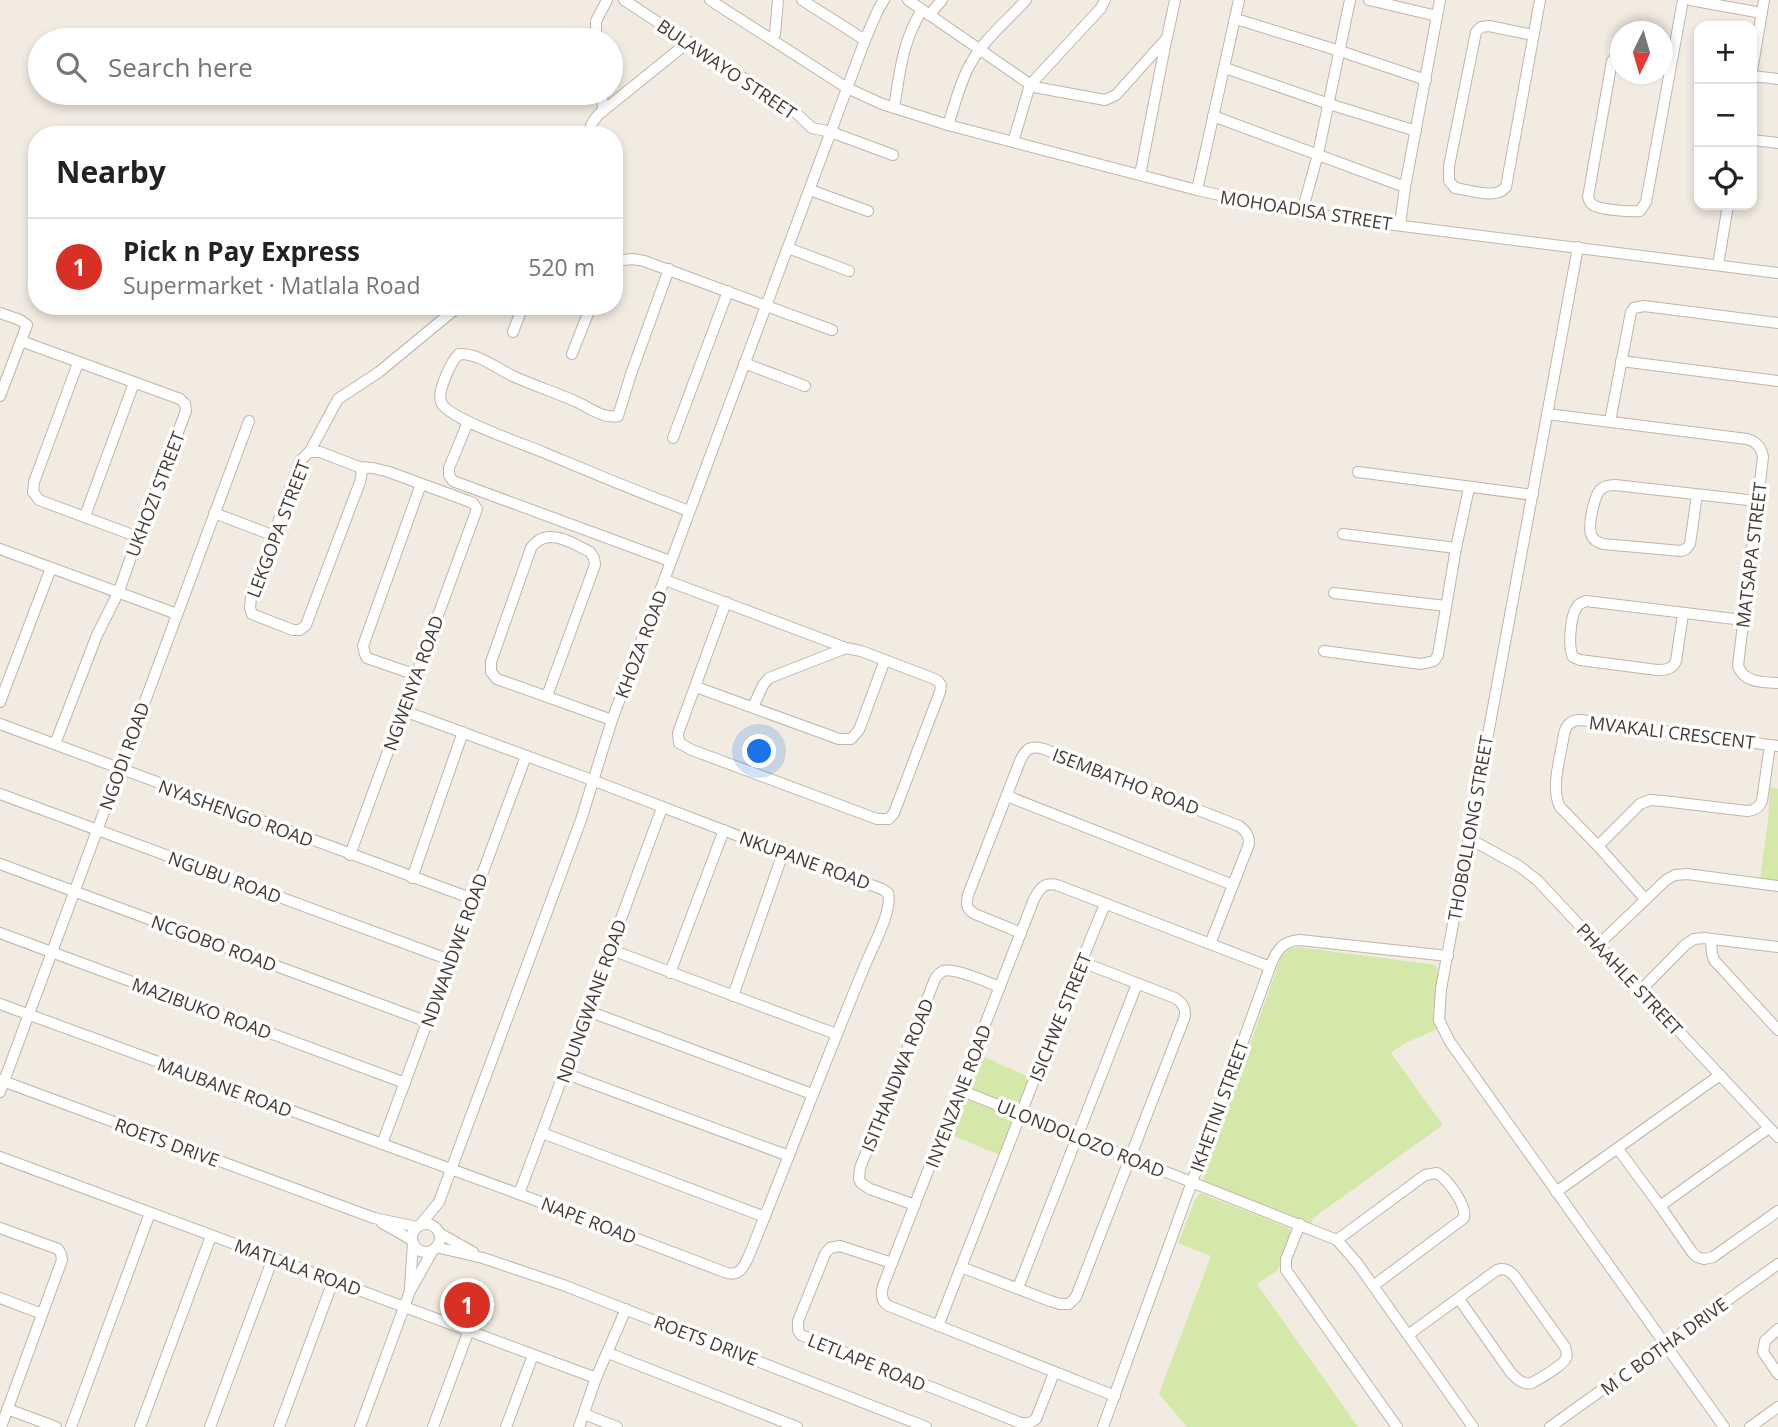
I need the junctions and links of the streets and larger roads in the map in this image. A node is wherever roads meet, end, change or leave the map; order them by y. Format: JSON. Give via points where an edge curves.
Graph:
{"nodes":[{"id":1,"x":607,"y":0,"type":"edge"},
{"id":2,"x":624,"y":0,"type":"edge"},
{"id":3,"x":710,"y":0,"type":"edge"},
{"id":4,"x":778,"y":0,"type":"edge"},
{"id":5,"x":802,"y":0,"type":"edge"},
{"id":6,"x":884,"y":0,"type":"edge"},
{"id":7,"x":908,"y":0,"type":"edge"},
{"id":8,"x":942,"y":0,"type":"edge"},
{"id":9,"x":1026,"y":0,"type":"edge"},
{"id":10,"x":1105,"y":0,"type":"edge"},
{"id":11,"x":1175,"y":0,"type":"edge"},
{"id":12,"x":1239,"y":0,"type":"edge"},
{"id":13,"x":1350,"y":0,"type":"edge"},
{"id":14,"x":1370,"y":0,"type":"edge"},
{"id":15,"x":1440,"y":0,"type":"edge"},
{"id":16,"x":1539,"y":0,"type":"edge"},
{"id":17,"x":1683,"y":0,"type":"edge"},
{"id":18,"x":1690,"y":0,"type":"edge"},
{"id":19,"x":1764,"y":0,"type":"edge"},
{"id":20,"x":925,"y":12,"type":"junction"},
{"id":21,"x":1762,"y":13,"type":"junction"},
{"id":22,"x":1437,"y":16,"type":"junction"},
{"id":23,"x":1236,"y":19,"type":"junction"},
{"id":24,"x":596,"y":28,"type":"edge"},
{"id":25,"x":775,"y":34,"type":"dead end"},
{"id":26,"x":1533,"y":35,"type":"junction"},
{"id":27,"x":1673,"y":36,"type":"edge"},
{"id":28,"x":1167,"y":38,"type":"junction"},
{"id":29,"x":865,"y":40,"type":"junction"},
{"id":30,"x":687,"y":43,"type":"junction"},
{"id":31,"x":1757,"y":44,"type":"edge"},
{"id":32,"x":979,"y":50,"type":"junction"},
{"id":33,"x":1340,"y":51,"type":"junction"},
{"id":34,"x":1225,"y":68,"type":"junction"},
{"id":35,"x":1610,"y":72,"type":"edge"},
{"id":36,"x":1757,"y":75,"type":"edge"},
{"id":37,"x":1778,"y":79,"type":"edge"},
{"id":38,"x":1426,"y":80,"type":"junction"},
{"id":39,"x":1663,"y":84,"type":"edge"},
{"id":40,"x":1030,"y":85,"type":"junction"},
{"id":41,"x":847,"y":88,"type":"junction"},
{"id":42,"x":623,"y":95,"type":"edge"},
{"id":43,"x":1329,"y":104,"type":"junction"},
{"id":44,"x":603,"y":105,"type":"edge"},
{"id":45,"x":610,"y":105,"type":"edge"},
{"id":46,"x":894,"y":108,"type":"junction"},
{"id":47,"x":603,"y":111,"type":"junction"},
{"id":48,"x":1213,"y":116,"type":"junction"},
{"id":49,"x":948,"y":125,"type":"junction"},
{"id":50,"x":592,"y":126,"type":"edge"},
{"id":51,"x":1416,"y":131,"type":"junction"},
{"id":52,"x":831,"y":132,"type":"junction"},
{"id":53,"x":1757,"y":141,"type":"edge"},
{"id":54,"x":1013,"y":142,"type":"junction"},
{"id":55,"x":1778,"y":144,"type":"edge"},
{"id":56,"x":1318,"y":154,"type":"junction"},
{"id":57,"x":893,"y":155,"type":"dead end"},
{"id":58,"x":1140,"y":175,"type":"junction"},
{"id":59,"x":1405,"y":187,"type":"junction"},
{"id":60,"x":810,"y":190,"type":"junction"},
{"id":61,"x":1197,"y":190,"type":"junction"},
{"id":62,"x":1727,"y":210,"type":"edge"},
{"id":63,"x":868,"y":211,"type":"dead end"},
{"id":64,"x":1302,"y":212,"type":"junction"},
{"id":65,"x":1400,"y":225,"type":"junction"},
{"id":66,"x":1578,"y":247,"type":"junction"},
{"id":67,"x":788,"y":248,"type":"junction"},
{"id":68,"x":623,"y":261,"type":"edge"},
{"id":69,"x":1718,"y":265,"type":"junction"},
{"id":70,"x":668,"y":269,"type":"junction"},
{"id":71,"x":849,"y":271,"type":"dead end"},
{"id":72,"x":1778,"y":273,"type":"edge"},
{"id":73,"x":728,"y":291,"type":"junction"},
{"id":74,"x":766,"y":306,"type":"junction"},
{"id":75,"x":0,"y":313,"type":"edge"},
{"id":76,"x":449,"y":315,"type":"edge"},
{"id":77,"x":520,"y":315,"type":"edge"},
{"id":78,"x":587,"y":315,"type":"edge"},
{"id":79,"x":1778,"y":323,"type":"edge"},
{"id":80,"x":832,"y":330,"type":"dead end"},
{"id":81,"x":513,"y":332,"type":"dead end"},
{"id":82,"x":21,"y":341,"type":"junction"},
{"id":83,"x":572,"y":354,"type":"dead end"},
{"id":84,"x":1621,"y":361,"type":"junction"},
{"id":85,"x":78,"y":363,"type":"junction"},
{"id":86,"x":744,"y":363,"type":"junction"},
{"id":87,"x":1778,"y":381,"type":"edge"},
{"id":88,"x":134,"y":383,"type":"junction"},
{"id":89,"x":805,"y":386,"type":"dead end"},
{"id":90,"x":0,"y":396,"type":"edge"},
{"id":91,"x":1547,"y":414,"type":"junction"},
{"id":92,"x":249,"y":421,"type":"dead end"},
{"id":93,"x":1610,"y":421,"type":"junction"},
{"id":94,"x":468,"y":422,"type":"junction"},
{"id":95,"x":673,"y":438,"type":"dead end"},
{"id":96,"x":310,"y":451,"type":"junction"},
{"id":97,"x":359,"y":467,"type":"junction"},
{"id":98,"x":1358,"y":472,"type":"dead end"},
{"id":99,"x":421,"y":484,"type":"junction"},
{"id":100,"x":1469,"y":488,"type":"junction"},
{"id":101,"x":1533,"y":495,"type":"junction"},
{"id":102,"x":1697,"y":495,"type":"junction"},
{"id":103,"x":1757,"y":501,"type":"junction"},
{"id":104,"x":689,"y":511,"type":"junction"},
{"id":105,"x":477,"y":512,"type":"joint"},
{"id":106,"x":214,"y":513,"type":"junction"},
{"id":107,"x":85,"y":516,"type":"junction"},
{"id":108,"x":1343,"y":534,"type":"dead end"},
{"id":109,"x":272,"y":536,"type":"junction"},
{"id":110,"x":138,"y":537,"type":"junction"},
{"id":111,"x":1456,"y":548,"type":"junction"},
{"id":112,"x":0,"y":549,"type":"edge"},
{"id":113,"x":670,"y":561,"type":"junction"},
{"id":114,"x":51,"y":568,"type":"junction"},
{"id":115,"x":665,"y":580,"type":"junction"},
{"id":116,"x":119,"y":591,"type":"junction"},
{"id":117,"x":1334,"y":593,"type":"dead end"},
{"id":118,"x":726,"y":602,"type":"junction"},
{"id":119,"x":1446,"y":606,"type":"junction"},
{"id":120,"x":177,"y":614,"type":"junction"},
{"id":121,"x":1683,"y":614,"type":"junction"},
{"id":122,"x":1743,"y":620,"type":"junction"},
{"id":123,"x":846,"y":648,"type":"junction"},
{"id":124,"x":1324,"y":651,"type":"dead end"},
{"id":125,"x":885,"y":660,"type":"junction"},
{"id":126,"x":416,"y":675,"type":"junction"},
{"id":127,"x":1778,"y":683,"type":"edge"},
{"id":128,"x":696,"y":687,"type":"junction"},
{"id":129,"x":547,"y":696,"type":"junction"},
{"id":130,"x":0,"y":702,"type":"edge"},
{"id":131,"x":753,"y":707,"type":"junction"},
{"id":132,"x":404,"y":711,"type":"junction"},
{"id":133,"x":612,"y":720,"type":"junction"},
{"id":134,"x":0,"y":724,"type":"edge"},
{"id":135,"x":463,"y":732,"type":"junction"},
{"id":136,"x":55,"y":744,"type":"junction"},
{"id":137,"x":1774,"y":745,"type":"edge"},
{"id":138,"x":526,"y":756,"type":"junction"},
{"id":139,"x":120,"y":769,"type":"junction"},
{"id":140,"x":593,"y":780,"type":"junction"},
{"id":141,"x":0,"y":794,"type":"edge"},
{"id":142,"x":1007,"y":796,"type":"junction"},
{"id":143,"x":662,"y":808,"type":"junction"},
{"id":144,"x":97,"y":830,"type":"junction"},
{"id":145,"x":724,"y":831,"type":"junction"},
{"id":146,"x":1468,"y":838,"type":"junction"},
{"id":147,"x":1598,"y":846,"type":"junction"},
{"id":148,"x":783,"y":853,"type":"junction"},
{"id":149,"x":350,"y":855,"type":"junction"},
{"id":150,"x":0,"y":864,"type":"edge"},
{"id":151,"x":412,"y":878,"type":"junction"},
{"id":152,"x":1233,"y":885,"type":"junction"},
{"id":153,"x":1778,"y":886,"type":"edge"},
{"id":154,"x":74,"y":891,"type":"junction"},
{"id":155,"x":473,"y":899,"type":"junction"},
{"id":156,"x":1645,"y":900,"type":"junction"},
{"id":157,"x":1105,"y":904,"type":"junction"},
{"id":158,"x":0,"y":933,"type":"edge"},
{"id":159,"x":1021,"y":933,"type":"junction"},
{"id":160,"x":1711,"y":939,"type":"junction"},
{"id":161,"x":1210,"y":944,"type":"junction"},
{"id":162,"x":1598,"y":945,"type":"junction"},
{"id":163,"x":1778,"y":947,"type":"edge"},
{"id":164,"x":610,"y":949,"type":"junction"},
{"id":165,"x":52,"y":953,"type":"junction"},
{"id":166,"x":1448,"y":956,"type":"junction"},
{"id":167,"x":450,"y":960,"type":"junction"},
{"id":168,"x":1082,"y":962,"type":"junction"},
{"id":169,"x":1270,"y":967,"type":"junction"},
{"id":170,"x":670,"y":973,"type":"junction"},
{"id":171,"x":1137,"y":984,"type":"junction"},
{"id":172,"x":1000,"y":988,"type":"junction"},
{"id":173,"x":1641,"y":990,"type":"junction"},
{"id":174,"x":733,"y":996,"type":"junction"},
{"id":175,"x":0,"y":1004,"type":"edge"},
{"id":176,"x":587,"y":1011,"type":"junction"},
{"id":177,"x":29,"y":1015,"type":"junction"},
{"id":178,"x":428,"y":1022,"type":"junction"},
{"id":179,"x":1778,"y":1030,"type":"edge"},
{"id":180,"x":836,"y":1034,"type":"junction"},
{"id":181,"x":564,"y":1073,"type":"junction"},
{"id":182,"x":1720,"y":1076,"type":"junction"},
{"id":183,"x":405,"y":1083,"type":"junction"},
{"id":184,"x":1,"y":1085,"type":"edge"},
{"id":185,"x":960,"y":1090,"type":"junction"},
{"id":186,"x":812,"y":1094,"type":"junction"},
{"id":187,"x":1022,"y":1114,"type":"junction"},
{"id":188,"x":1769,"y":1128,"type":"junction"},
{"id":189,"x":542,"y":1133,"type":"junction"},
{"id":190,"x":1078,"y":1136,"type":"junction"},
{"id":191,"x":1778,"y":1137,"type":"edge"},
{"id":192,"x":383,"y":1144,"type":"junction"},
{"id":193,"x":1618,"y":1149,"type":"junction"},
{"id":194,"x":789,"y":1156,"type":"junction"},
{"id":195,"x":0,"y":1157,"type":"edge"},
{"id":196,"x":1131,"y":1157,"type":"junction"},
{"id":197,"x":450,"y":1170,"type":"junction"},
{"id":198,"x":1192,"y":1182,"type":"junction"},
{"id":199,"x":1556,"y":1192,"type":"junction"},
{"id":200,"x":519,"y":1194,"type":"junction"},
{"id":201,"x":439,"y":1202,"type":"junction"},
{"id":202,"x":915,"y":1205,"type":"junction"},
{"id":203,"x":1660,"y":1206,"type":"junction"},
{"id":204,"x":1778,"y":1211,"type":"edge"},
{"id":205,"x":150,"y":1213,"type":"junction"},
{"id":206,"x":765,"y":1217,"type":"junction"},
{"id":207,"x":374,"y":1218,"type":"junction"},
{"id":208,"x":1300,"y":1224,"type":"junction"},
{"id":209,"x":419,"y":1226,"type":"junction"},
{"id":210,"x":0,"y":1228,"type":"edge"},
{"id":211,"x":439,"y":1232,"type":"junction"},
{"id":212,"x":211,"y":1236,"type":"junction"},
{"id":213,"x":1337,"y":1240,"type":"junction"},
{"id":214,"x":412,"y":1241,"type":"junction"},
{"id":215,"x":435,"y":1249,"type":"junction"},
{"id":216,"x":273,"y":1258,"type":"junction"},
{"id":217,"x":483,"y":1258,"type":"junction"},
{"id":218,"x":891,"y":1264,"type":"junction"},
{"id":219,"x":1778,"y":1264,"type":"edge"},
{"id":220,"x":961,"y":1267,"type":"junction"},
{"id":221,"x":727,"y":1273,"type":"joint"},
{"id":222,"x":332,"y":1281,"type":"junction"},
{"id":223,"x":1373,"y":1286,"type":"junction"},
{"id":224,"x":1018,"y":1287,"type":"junction"},
{"id":225,"x":410,"y":1291,"type":"junction"},
{"id":226,"x":0,"y":1298,"type":"edge"},
{"id":227,"x":1459,"y":1299,"type":"junction"},
{"id":228,"x":404,"y":1306,"type":"junction"},
{"id":229,"x":626,"y":1309,"type":"junction"},
{"id":230,"x":42,"y":1314,"type":"junction"},
{"id":231,"x":938,"y":1326,"type":"junction"},
{"id":232,"x":1778,"y":1329,"type":"edge"},
{"id":233,"x":469,"y":1330,"type":"junction"},
{"id":234,"x":1408,"y":1335,"type":"junction"},
{"id":235,"x":1666,"y":1344,"type":"junction"},
{"id":236,"x":608,"y":1353,"type":"junction"},
{"id":237,"x":533,"y":1355,"type":"junction"},
{"id":238,"x":1054,"y":1373,"type":"junction"},
{"id":239,"x":1778,"y":1374,"type":"edge"},
{"id":240,"x":596,"y":1378,"type":"junction"},
{"id":241,"x":1115,"y":1396,"type":"junction"},
{"id":242,"x":1778,"y":1407,"type":"edge"},
{"id":243,"x":7,"y":1409,"type":"junction"},
{"id":244,"x":584,"y":1414,"type":"junction"},
{"id":245,"x":1471,"y":1426,"type":"edge"},
{"id":246,"x":1,"y":1427,"type":"edge"},
{"id":247,"x":56,"y":1427,"type":"edge"},
{"id":248,"x":71,"y":1427,"type":"edge"},
{"id":249,"x":140,"y":1427,"type":"edge"},
{"id":250,"x":210,"y":1427,"type":"edge"},
{"id":251,"x":279,"y":1427,"type":"edge"},
{"id":252,"x":360,"y":1427,"type":"edge"},
{"id":253,"x":433,"y":1427,"type":"edge"},
{"id":254,"x":506,"y":1427,"type":"edge"},
{"id":255,"x":579,"y":1427,"type":"edge"},
{"id":256,"x":617,"y":1427,"type":"edge"},
{"id":257,"x":797,"y":1427,"type":"edge"},
{"id":258,"x":926,"y":1427,"type":"edge"},
{"id":259,"x":1103,"y":1427,"type":"edge"},
{"id":260,"x":1396,"y":1427,"type":"edge"},
{"id":261,"x":1550,"y":1427,"type":"edge"},
{"id":262,"x":1724,"y":1427,"type":"edge"},
{"id":263,"x":1750,"y":1427,"type":"edge"}],
"edges":[{"from":1,"to":24,"type":"street"},
{"from":2,"to":30,"type":"street","name":"BULAWAYO STREET"},
{"from":3,"to":41,"type":"street","name":"MOHOADISA STREET"},
{"from":4,"to":25,"type":"street"},
{"from":5,"to":29,"type":"street"},
{"from":6,"to":29,"type":"street","name":"KHOZA ROAD"},
{"from":7,"to":20,"type":"street"},
{"from":8,"to":20,"type":"street"},
{"from":9,"to":32,"type":"street"},
{"from":10,"to":40,"type":"street"},
{"from":11,"to":28,"type":"street"},
{"from":12,"to":23,"type":"street"},
{"from":13,"to":33,"type":"street"},
{"from":14,"to":22,"type":"street"},
{"from":15,"to":22,"type":"street"},
{"from":16,"to":26,"type":"street"},
{"from":17,"to":27,"type":"street"},
{"from":18,"to":21,"type":"street"},
{"from":19,"to":21,"type":"street"},
{"from":20,"to":32,"type":"street"},
{"from":20,"to":46,"type":"street","via":[[907,40]]},
{"from":21,"to":31,"type":"street"},
{"from":22,"to":38,"type":"street"},
{"from":23,"to":33,"type":"street"},
{"from":23,"to":34,"type":"street"},
{"from":26,"to":26,"type":"street","via":[[1506,187],[1495,194],[1455,188],[1449,181],[1449,166],[1476,32],[1489,26]]},
{"from":28,"to":40,"type":"street","via":[[1108,100]]},
{"from":28,"to":58,"type":"street"},
{"from":29,"to":41,"type":"street","name":"KHOZA ROAD"},
{"from":30,"to":42,"type":"street"},
{"from":30,"to":52,"type":"street","name":"BULAWAYO STREET","via":[[794,111],[809,126]]},
{"from":32,"to":40,"type":"street"},
{"from":32,"to":49,"type":"street","via":[[964,76]]},
{"from":33,"to":38,"type":"street"},
{"from":33,"to":43,"type":"street"},
{"from":34,"to":43,"type":"street"},
{"from":34,"to":48,"type":"street"},
{"from":35,"to":39,"type":"street","via":[[1588,197],[1596,207],[1633,212],[1646,202]]},
{"from":36,"to":37,"type":"street"},
{"from":38,"to":51,"type":"street"},
{"from":40,"to":54,"type":"street"},
{"from":41,"to":46,"type":"street","name":"MOHOADISA STREET"},
{"from":41,"to":52,"type":"street","name":"KHOZA ROAD"},
{"from":43,"to":51,"type":"street"},
{"from":43,"to":56,"type":"street"},
{"from":44,"to":47,"type":"street"},
{"from":45,"to":47,"type":"street"},
{"from":46,"to":49,"type":"street","name":"MOHOADISA STREET"},
{"from":47,"to":50,"type":"street"},
{"from":48,"to":56,"type":"street"},
{"from":48,"to":61,"type":"street"},
{"from":49,"to":54,"type":"street","name":"MOHOADISA STREET"},
{"from":51,"to":59,"type":"street"},
{"from":52,"to":57,"type":"street","name":"BULAWAYO STREET"},
{"from":52,"to":60,"type":"street","name":"KHOZA ROAD"},
{"from":53,"to":55,"type":"street"},
{"from":54,"to":58,"type":"street","name":"MOHOADISA STREET"},
{"from":56,"to":59,"type":"street"},
{"from":56,"to":64,"type":"street"},
{"from":58,"to":61,"type":"street","name":"MOHOADISA STREET"},
{"from":59,"to":65,"type":"street"},
{"from":60,"to":63,"type":"street"},
{"from":60,"to":67,"type":"street","name":"KHOZA ROAD"},
{"from":61,"to":64,"type":"street","name":"MOHOADISA STREET"},
{"from":62,"to":69,"type":"street"},
{"from":64,"to":65,"type":"street","name":"MOHOADISA STREET"},
{"from":65,"to":66,"type":"street","name":"MOHOADISA STREET"},
{"from":66,"to":69,"type":"street","name":"MOHOADISA STREET"},
{"from":66,"to":91,"type":"street","name":"THOBOLLONG STREET"},
{"from":67,"to":71,"type":"street"},
{"from":67,"to":74,"type":"street","name":"KHOZA ROAD"},
{"from":68,"to":70,"type":"street","via":[[639,260]]},
{"from":69,"to":72,"type":"street","name":"MOHOADISA STREET"},
{"from":70,"to":73,"type":"street"},
{"from":70,"to":94,"type":"street","via":[[619,415],[603,415],[474,356],[459,354],[441,390],[441,403]]},
{"from":73,"to":74,"type":"street"},
{"from":73,"to":95,"type":"street"},
{"from":74,"to":80,"type":"street"},
{"from":74,"to":86,"type":"street","name":"KHOZA ROAD"},
{"from":75,"to":82,"type":"street","via":[[27,325]]},
{"from":76,"to":96,"type":"street","via":[[379,372],[338,398]]},
{"from":77,"to":81,"type":"street"},
{"from":78,"to":83,"type":"street"},
{"from":79,"to":84,"type":"street","via":[[1638,306],[1632,312]]},
{"from":82,"to":85,"type":"street","name":"UKHOZI STREET"},
{"from":82,"to":90,"type":"street"},
{"from":84,"to":87,"type":"street"},
{"from":84,"to":93,"type":"street"},
{"from":85,"to":88,"type":"street","name":"UKHOZI STREET"},
{"from":85,"to":107,"type":"street","via":[[32,489],[39,500]]},
{"from":86,"to":89,"type":"street"},
{"from":86,"to":104,"type":"street","name":"KHOZA ROAD"},
{"from":88,"to":107,"type":"street"},
{"from":88,"to":110,"type":"street","name":"UKHOZI STREET","via":[[180,399],[186,411]]},
{"from":91,"to":93,"type":"street","name":"MATSAPA STREET"},
{"from":91,"to":101,"type":"street","name":"THOBOLLONG STREET"},
{"from":92,"to":106,"type":"street","name":"NGODI ROAD"},
{"from":93,"to":103,"type":"street","name":"MATSAPA STREET","via":[[1753,440],[1763,457]]},
{"from":94,"to":104,"type":"street"},
{"from":94,"to":113,"type":"street","via":[[449,468],[453,481]]},
{"from":96,"to":97,"type":"street","name":"LEKGOPA STREET"},
{"from":96,"to":109,"type":"street","name":"LEKGOPA STREET","via":[[300,461]]},
{"from":97,"to":99,"type":"street","name":"LEKGOPA STREET"},
{"from":97,"to":109,"type":"street","name":"LEKGOPA STREET","via":[[360,482],[307,622],[296,631],[254,615],[250,609]]},
{"from":98,"to":100,"type":"street"},
{"from":99,"to":105,"type":"street","name":"LEKGOPA STREET","via":[[473,503]]},
{"from":99,"to":126,"type":"street","via":[[363,646],[367,658]]},
{"from":100,"to":101,"type":"street"},
{"from":100,"to":111,"type":"street"},
{"from":101,"to":146,"type":"street","name":"THOBOLLONG STREET"},
{"from":102,"to":102,"type":"street","via":[[1615,485],[1603,488],[1596,497],[1591,536],[1598,542],[1686,549]]},
{"from":102,"to":103,"type":"street"},
{"from":103,"to":122,"type":"street","name":"MATSAPA STREET"},
{"from":104,"to":113,"type":"street","name":"KHOZA ROAD"},
{"from":105,"to":126,"type":"street","name":"NGWENYA ROAD"},
{"from":106,"to":109,"type":"street"},
{"from":106,"to":120,"type":"street","name":"NGODI ROAD"},
{"from":107,"to":110,"type":"street"},
{"from":108,"to":111,"type":"street"},
{"from":110,"to":116,"type":"street","name":"UKHOZI STREET"},
{"from":111,"to":119,"type":"street"},
{"from":112,"to":114,"type":"street"},
{"from":113,"to":115,"type":"street","name":"KHOZA ROAD"},
{"from":114,"to":116,"type":"street"},
{"from":114,"to":130,"type":"street"},
{"from":115,"to":118,"type":"street"},
{"from":115,"to":133,"type":"street","name":"KHOZA ROAD"},
{"from":116,"to":120,"type":"street"},
{"from":116,"to":136,"type":"street","name":"UKHOZI STREET"},
{"from":117,"to":119,"type":"street"},
{"from":118,"to":123,"type":"street"},
{"from":118,"to":128,"type":"street"},
{"from":119,"to":124,"type":"street","via":[[1434,661],[1421,664]]},
{"from":120,"to":139,"type":"street","name":"NGODI ROAD"},
{"from":121,"to":121,"type":"street","via":[[1590,601],[1579,604],[1569,650],[1580,660],[1670,668],[1675,664]]},
{"from":121,"to":122,"type":"street"},
{"from":122,"to":127,"type":"street","name":"MATSAPA STREET","via":[[1741,673],[1754,681]]},
{"from":123,"to":125,"type":"street"},
{"from":123,"to":131,"type":"street","via":[[769,678]]},
{"from":125,"to":128,"type":"street","via":[[941,685],[894,813],[885,819],[681,746],[678,733]]},
{"from":125,"to":131,"type":"street","via":[[859,730],[851,739],[839,739]]},
{"from":126,"to":132,"type":"street","name":"NGWENYA ROAD"},
{"from":128,"to":131,"type":"street"},
{"from":129,"to":129,"type":"street","via":[[497,679],[490,668],[531,548],[545,536],[590,552],[595,565]]},
{"from":129,"to":133,"type":"street"},
{"from":132,"to":135,"type":"street","name":"NKUPANE ROAD"},
{"from":132,"to":149,"type":"street","name":"NGWENYA ROAD"},
{"from":133,"to":140,"type":"street","name":"KHOZA ROAD"},
{"from":134,"to":136,"type":"street","name":"NYASHENGO ROAD"},
{"from":135,"to":138,"type":"street","name":"NKUPANE ROAD"},
{"from":135,"to":151,"type":"street"},
{"from":136,"to":139,"type":"street","name":"NYASHENGO ROAD"},
{"from":137,"to":147,"type":"street","via":[[1762,801],[1755,809],[1650,800],[1640,804]]},
{"from":137,"to":147,"type":"street","name":"MVAKALI CRESCENT","via":[[1573,721],[1566,728],[1555,796]]},
{"from":138,"to":140,"type":"street","name":"NKUPANE ROAD"},
{"from":138,"to":155,"type":"street","name":"NDWANDWE ROAD"},
{"from":139,"to":144,"type":"street","name":"NGODI ROAD"},
{"from":139,"to":149,"type":"street","name":"NYASHENGO ROAD"},
{"from":140,"to":143,"type":"street","name":"NKUPANE ROAD"},
{"from":140,"to":197,"type":"street","name":"KHOZA ROAD"},
{"from":141,"to":144,"type":"street","name":"NGUBU ROAD"},
{"from":142,"to":152,"type":"street"},
{"from":142,"to":152,"type":"street","name":"ISEMBATHO ROAD","via":[[1022,755],[1038,747],[1240,825],[1249,844]]},
{"from":142,"to":159,"type":"street","name":"ISEMBATHO ROAD","via":[[967,905],[975,914]]},
{"from":143,"to":145,"type":"street","name":"NKUPANE ROAD"},
{"from":143,"to":164,"type":"street","name":"NDUNGWANE ROAD"},
{"from":144,"to":154,"type":"street","name":"NGODI ROAD"},
{"from":144,"to":167,"type":"street","name":"NGUBU ROAD"},
{"from":145,"to":148,"type":"street","name":"NKUPANE ROAD"},
{"from":145,"to":170,"type":"street"},
{"from":146,"to":162,"type":"street","name":"PHAAHLE STREET","via":[[1531,875]]},
{"from":146,"to":166,"type":"street","name":"THOBOLLONG STREET"},
{"from":147,"to":156,"type":"street","name":"MVAKALI CRESCENT"},
{"from":148,"to":174,"type":"street"},
{"from":148,"to":180,"type":"street","name":"NKUPANE ROAD","via":[[882,889],[890,897]]},
{"from":149,"to":151,"type":"street","name":"NYASHENGO ROAD"},
{"from":150,"to":154,"type":"street","name":"NCGOBO ROAD"},
{"from":151,"to":155,"type":"street","name":"NYASHENGO ROAD"},
{"from":152,"to":161,"type":"street","name":"ISEMBATHO ROAD"},
{"from":153,"to":156,"type":"street","via":[[1679,874]]},
{"from":154,"to":165,"type":"street","name":"NGODI ROAD"},
{"from":154,"to":178,"type":"street","name":"NCGOBO ROAD"},
{"from":155,"to":167,"type":"street","name":"NDWANDWE ROAD"},
{"from":156,"to":162,"type":"street"},
{"from":157,"to":159,"type":"street","name":"INYENZANE ROAD","via":[[1050,883],[1038,892]]},
{"from":157,"to":161,"type":"street","name":"INYENZANE ROAD"},
{"from":157,"to":168,"type":"street","name":"ISICHWE STREET"},
{"from":158,"to":165,"type":"street","name":"MAZIBUKO ROAD"},
{"from":159,"to":172,"type":"street","name":"INYENZANE ROAD"},
{"from":160,"to":163,"type":"street"},
{"from":160,"to":173,"type":"street","via":[[1690,941]]},
{"from":160,"to":179,"type":"street","via":[[1714,960]]},
{"from":161,"to":169,"type":"street","name":"INYENZANE ROAD"},
{"from":162,"to":173,"type":"street","name":"PHAAHLE STREET"},
{"from":164,"to":170,"type":"street"},
{"from":164,"to":176,"type":"street","name":"NDUNGWANE ROAD"},
{"from":165,"to":177,"type":"street","name":"NGODI ROAD"},
{"from":165,"to":183,"type":"street","name":"MAZIBUKO ROAD"},
{"from":166,"to":169,"type":"street","name":"IKHETINI STREET","via":[[1300,940],[1280,948]]},
{"from":166,"to":199,"type":"street","name":"THOBOLLONG STREET","via":[[1439,1011],[1445,1035]]},
{"from":167,"to":178,"type":"street","name":"NDWANDWE ROAD"},
{"from":168,"to":171,"type":"street"},
{"from":168,"to":187,"type":"street","name":"ISICHWE STREET"},
{"from":169,"to":198,"type":"street","name":"IKHETINI STREET"},
{"from":170,"to":174,"type":"street"},
{"from":171,"to":190,"type":"street"},
{"from":171,"to":196,"type":"street","via":[[1175,998],[1185,1012]]},
{"from":172,"to":185,"type":"street","name":"INYENZANE ROAD"},
{"from":172,"to":202,"type":"street","name":"ISITHANDWA ROAD","via":[[951,971],[942,971],[935,979],[860,1168],[864,1186]]},
{"from":173,"to":182,"type":"street","name":"PHAAHLE STREET"},
{"from":174,"to":180,"type":"street"},
{"from":175,"to":177,"type":"street","name":"MAUBANE ROAD"},
{"from":176,"to":181,"type":"street","name":"NDUNGWANE ROAD"},
{"from":176,"to":186,"type":"street"},
{"from":177,"to":184,"type":"street","name":"NGODI ROAD"},
{"from":177,"to":192,"type":"street","name":"MAUBANE ROAD"},
{"from":178,"to":183,"type":"street","name":"NDWANDWE ROAD"},
{"from":180,"to":186,"type":"street","name":"NKUPANE ROAD"},
{"from":181,"to":189,"type":"street","name":"NDUNGWANE ROAD"},
{"from":181,"to":194,"type":"street"},
{"from":182,"to":188,"type":"street","name":"PHAAHLE STREET"},
{"from":182,"to":193,"type":"street"},
{"from":183,"to":192,"type":"street","name":"NDWANDWE ROAD"},
{"from":184,"to":207,"type":"street","name":"ROETS DRIVE"},
{"from":185,"to":187,"type":"street","name":"ULONDOLOZO ROAD"},
{"from":185,"to":202,"type":"street","name":"INYENZANE ROAD"},
{"from":186,"to":194,"type":"street","name":"NKUPANE ROAD"},
{"from":187,"to":190,"type":"street","name":"ULONDOLOZO ROAD"},
{"from":187,"to":220,"type":"street","name":"ISICHWE STREET"},
{"from":188,"to":191,"type":"street","name":"PHAAHLE STREET"},
{"from":188,"to":203,"type":"street"},
{"from":189,"to":200,"type":"street","name":"NDUNGWANE ROAD"},
{"from":189,"to":206,"type":"street"},
{"from":190,"to":196,"type":"street","name":"ULONDOLOZO ROAD"},
{"from":190,"to":224,"type":"street"},
{"from":192,"to":197,"type":"street","name":"MAUBANE ROAD"},
{"from":193,"to":199,"type":"street"},
{"from":193,"to":203,"type":"street"},
{"from":194,"to":206,"type":"street","name":"NKUPANE ROAD"},
{"from":195,"to":205,"type":"street","name":"MATLALA ROAD"},
{"from":196,"to":198,"type":"street","name":"ULONDOLOZO ROAD"},
{"from":196,"to":224,"type":"street","via":[[1073,1301],[1060,1304]]},
{"from":197,"to":200,"type":"street","name":"NAPE ROAD"},
{"from":197,"to":201,"type":"street","name":"KHOZA ROAD"},
{"from":198,"to":208,"type":"street","name":"ULONDOLOZO ROAD"},
{"from":198,"to":241,"type":"street","name":"IKHETINI STREET"},
{"from":199,"to":235,"type":"street","name":"THOBOLLONG STREET"},
{"from":200,"to":221,"type":"street","name":"NAPE ROAD"},
{"from":201,"to":209,"type":"street","name":"KHOZA ROAD"},
{"from":201,"to":211,"type":"street","name":"KHOZA ROAD"},
{"from":202,"to":218,"type":"street","name":"INYENZANE ROAD"},
{"from":203,"to":204,"type":"street","via":[[1692,1252],[1704,1259]]},
{"from":205,"to":212,"type":"street","name":"MATLALA ROAD"},
{"from":205,"to":248,"type":"street"},
{"from":206,"to":221,"type":"street","name":"NKUPANE ROAD","via":[[744,1266],[738,1273]]},
{"from":207,"to":209,"type":"street","name":"ROETS DRIVE"},
{"from":207,"to":214,"type":"street","name":"ROETS DRIVE"},
{"from":208,"to":213,"type":"street","name":"ULONDOLOZO ROAD"},
{"from":208,"to":260,"type":"street","via":[[1286,1270]]},
{"from":209,"to":211,"type":"street","via":[[433,1225]]},
{"from":209,"to":214,"type":"street"},
{"from":210,"to":230,"type":"street","via":[[61,1254]]},
{"from":211,"to":215,"type":"street"},
{"from":211,"to":217,"type":"street","name":"ROETS DRIVE"},
{"from":212,"to":216,"type":"street","name":"MATLALA ROAD"},
{"from":212,"to":249,"type":"street"},
{"from":213,"to":223,"type":"street","name":"ULONDOLOZO ROAD"},
{"from":213,"to":223,"type":"street","via":[[1425,1175],[1443,1177],[1463,1205],[1464,1218]]},
{"from":214,"to":215,"type":"street","via":[[423,1251]]},
{"from":214,"to":225,"type":"street"},
{"from":215,"to":217,"type":"street","name":"ROETS DRIVE"},
{"from":215,"to":225,"type":"street"},
{"from":216,"to":222,"type":"street","name":"MATLALA ROAD"},
{"from":216,"to":250,"type":"street"},
{"from":217,"to":229,"type":"street","name":"ROETS DRIVE"},
{"from":218,"to":231,"type":"street","name":"INYENZANE ROAD","via":[[882,1293],[885,1304]]},
{"from":218,"to":238,"type":"street","name":"LETLAPE ROAD","via":[[840,1246],[830,1248],[798,1321],[800,1335],[1021,1423],[1036,1419]]},
{"from":219,"to":235,"type":"street","name":"M C BOTHA DRIVE"},
{"from":220,"to":224,"type":"street"},
{"from":220,"to":231,"type":"street","name":"ISICHWE STREET"},
{"from":222,"to":228,"type":"street","name":"MATLALA ROAD"},
{"from":222,"to":251,"type":"street"},
{"from":223,"to":234,"type":"street","name":"ULONDOLOZO ROAD"},
{"from":225,"to":228,"type":"street"},
{"from":226,"to":230,"type":"street"},
{"from":227,"to":227,"type":"street","via":[[1497,1270],[1510,1271],[1565,1347],[1566,1358],[1532,1383],[1519,1381]]},
{"from":227,"to":234,"type":"street"},
{"from":228,"to":233,"type":"street","name":"MATLALA ROAD"},
{"from":228,"to":252,"type":"street"},
{"from":229,"to":236,"type":"street"},
{"from":229,"to":258,"type":"street","name":"ROETS DRIVE"},
{"from":230,"to":243,"type":"street"},
{"from":231,"to":238,"type":"street","name":"INYENZANE ROAD"},
{"from":232,"to":239,"type":"street","via":[[1765,1341],[1763,1352]]},
{"from":233,"to":237,"type":"street","name":"MATLALA ROAD"},
{"from":233,"to":253,"type":"street"},
{"from":234,"to":245,"type":"street","name":"ULONDOLOZO ROAD"},
{"from":235,"to":261,"type":"street","name":"M C BOTHA DRIVE"},
{"from":235,"to":262,"type":"street","name":"THOBOLLONG STREET"},
{"from":236,"to":240,"type":"street"},
{"from":236,"to":257,"type":"street"},
{"from":237,"to":240,"type":"street","name":"MATLALA ROAD"},
{"from":237,"to":254,"type":"street"},
{"from":238,"to":241,"type":"street","name":"INYENZANE ROAD"},
{"from":240,"to":244,"type":"street"},
{"from":241,"to":259,"type":"street","name":"IKHETINI STREET"},
{"from":242,"to":263,"type":"street"},
{"from":243,"to":246,"type":"street"},
{"from":243,"to":247,"type":"street"},
{"from":244,"to":255,"type":"street"},
{"from":244,"to":256,"type":"street"}]}
